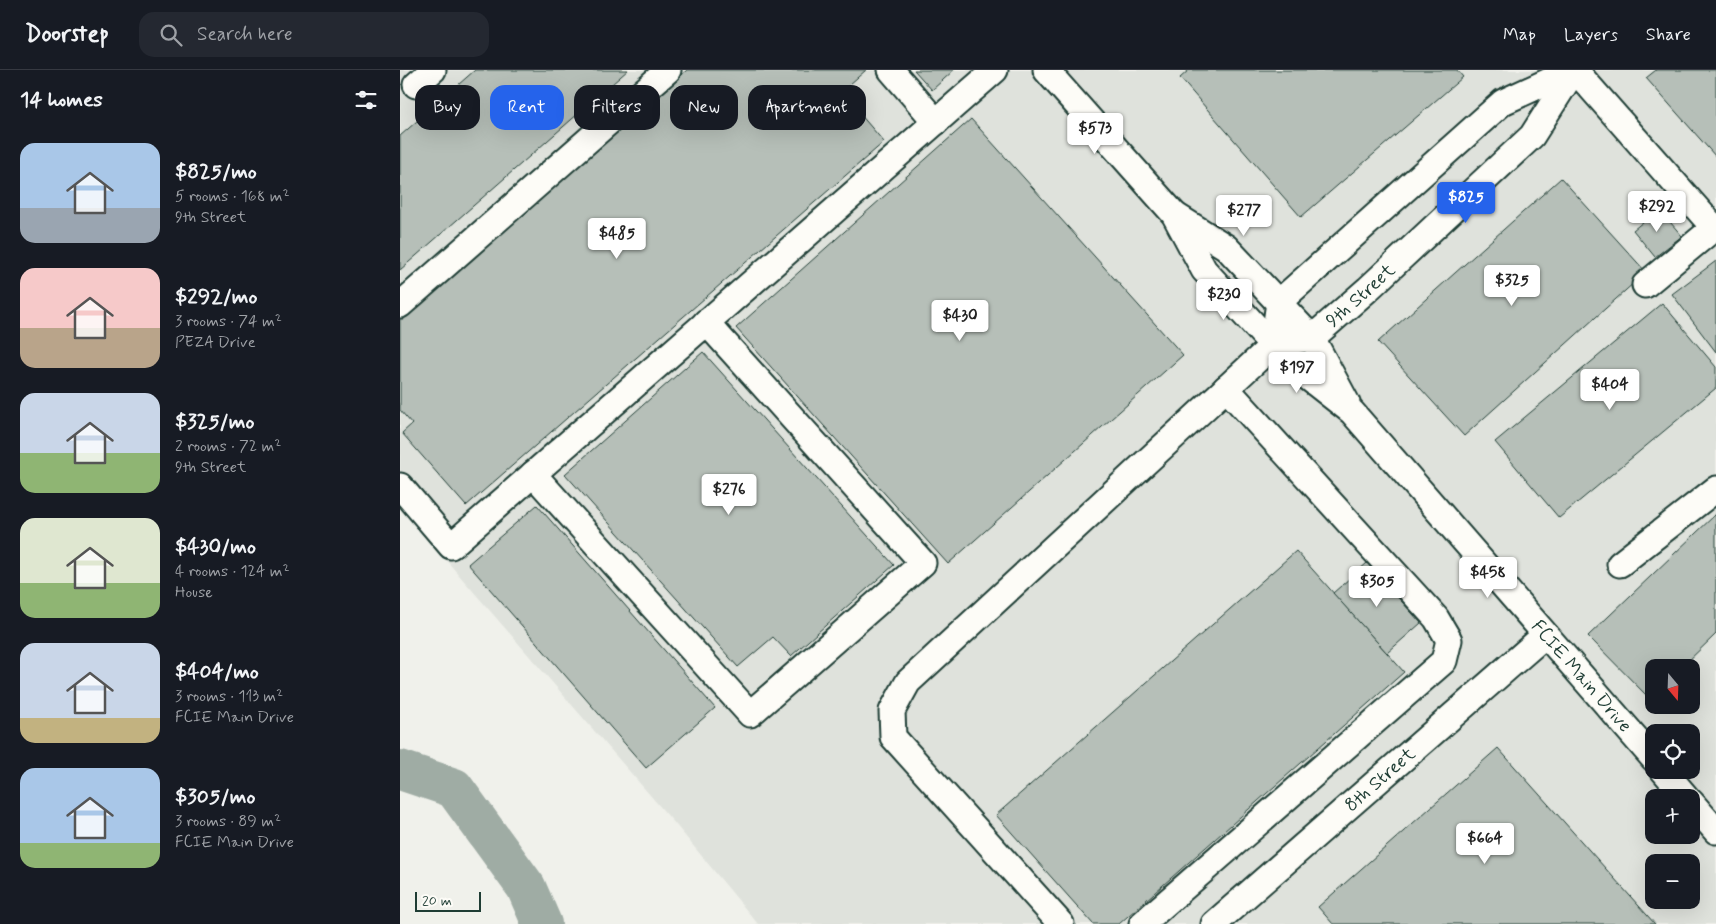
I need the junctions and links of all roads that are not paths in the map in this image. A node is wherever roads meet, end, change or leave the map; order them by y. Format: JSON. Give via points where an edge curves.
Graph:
{"nodes":[{"id":1,"x":668,"y":70,"type":"edge"},
{"id":2,"x":891,"y":70,"type":"edge"},
{"id":3,"x":995,"y":70,"type":"edge"},
{"id":4,"x":1046,"y":70,"type":"edge"},
{"id":5,"x":1574,"y":70,"type":"edge"},
{"id":6,"x":936,"y":122,"type":"junction"},
{"id":7,"x":1174,"y":214,"type":"junction"},
{"id":8,"x":1715,"y":229,"type":"edge"},
{"id":9,"x":1645,"y":284,"type":"dead end"},
{"id":10,"x":1279,"y":302,"type":"junction"},
{"id":11,"x":400,"y":305,"type":"edge"},
{"id":12,"x":706,"y":322,"type":"junction"},
{"id":13,"x":1312,"y":338,"type":"junction"},
{"id":14,"x":1273,"y":345,"type":"junction"},
{"id":15,"x":1226,"y":388,"type":"junction"},
{"id":16,"x":1352,"y":412,"type":"junction"},
{"id":17,"x":533,"y":474,"type":"junction"},
{"id":18,"x":400,"y":486,"type":"edge"},
{"id":19,"x":1716,"y":489,"type":"edge"},
{"id":20,"x":1620,"y":564,"type":"dead end"},
{"id":21,"x":1545,"y":635,"type":"junction"},
{"id":22,"x":1645,"y":749,"type":"edge"},
{"id":23,"x":1671,"y":779,"type":"edge"},
{"id":24,"x":1679,"y":789,"type":"edge"},
{"id":25,"x":1700,"y":812,"type":"edge"},
{"id":26,"x":1716,"y":831,"type":"edge"},
{"id":27,"x":1230,"y":919,"type":"edge"},
{"id":28,"x":1061,"y":924,"type":"edge"},
{"id":29,"x":1142,"y":924,"type":"edge"}],
"edges":[{"from":1,"to":11,"type":"street"},
{"from":2,"to":6,"type":"street"},
{"from":3,"to":6,"type":"street"},
{"from":4,"to":7,"type":"street","name":"FCIE Main Drive"},
{"from":5,"to":8,"type":"street"},
{"from":5,"to":10,"type":"street","via":[[1503,102]]},
{"from":5,"to":13,"type":"street","name":"9th Street","via":[[1532,136]]},
{"from":6,"to":12,"type":"street"},
{"from":7,"to":10,"type":"street","name":"FCIE Main Drive","via":[[1226,247]]},
{"from":7,"to":14,"type":"street","name":"FCIE Main Drive","via":[[1204,270]]},
{"from":8,"to":9,"type":"street"},
{"from":10,"to":13,"type":"street","name":"FCIE Main Drive"},
{"from":10,"to":14,"type":"street"},
{"from":12,"to":17,"type":"street"},
{"from":12,"to":17,"type":"street","via":[[923,563],[750,714]]},
{"from":13,"to":14,"type":"street","name":"9th Street"},
{"from":13,"to":16,"type":"street","name":"FCIE Main Drive"},
{"from":14,"to":15,"type":"street"},
{"from":14,"to":16,"type":"street","name":"FCIE Main Drive","via":[[1287,361]]},
{"from":15,"to":28,"type":"street","via":[[908,682],[892,711],[893,737]]},
{"from":15,"to":29,"type":"street","via":[[1436,618],[1449,640],[1444,661]]},
{"from":16,"to":21,"type":"street","name":"FCIE Main Drive"},
{"from":17,"to":18,"type":"street","via":[[451,546]]},
{"from":19,"to":20,"type":"street"},
{"from":21,"to":22,"type":"street","name":"FCIE Main Drive"},
{"from":21,"to":27,"type":"street","name":"8th Street"},
{"from":23,"to":24,"type":"street"},
{"from":25,"to":26,"type":"street"}]}
